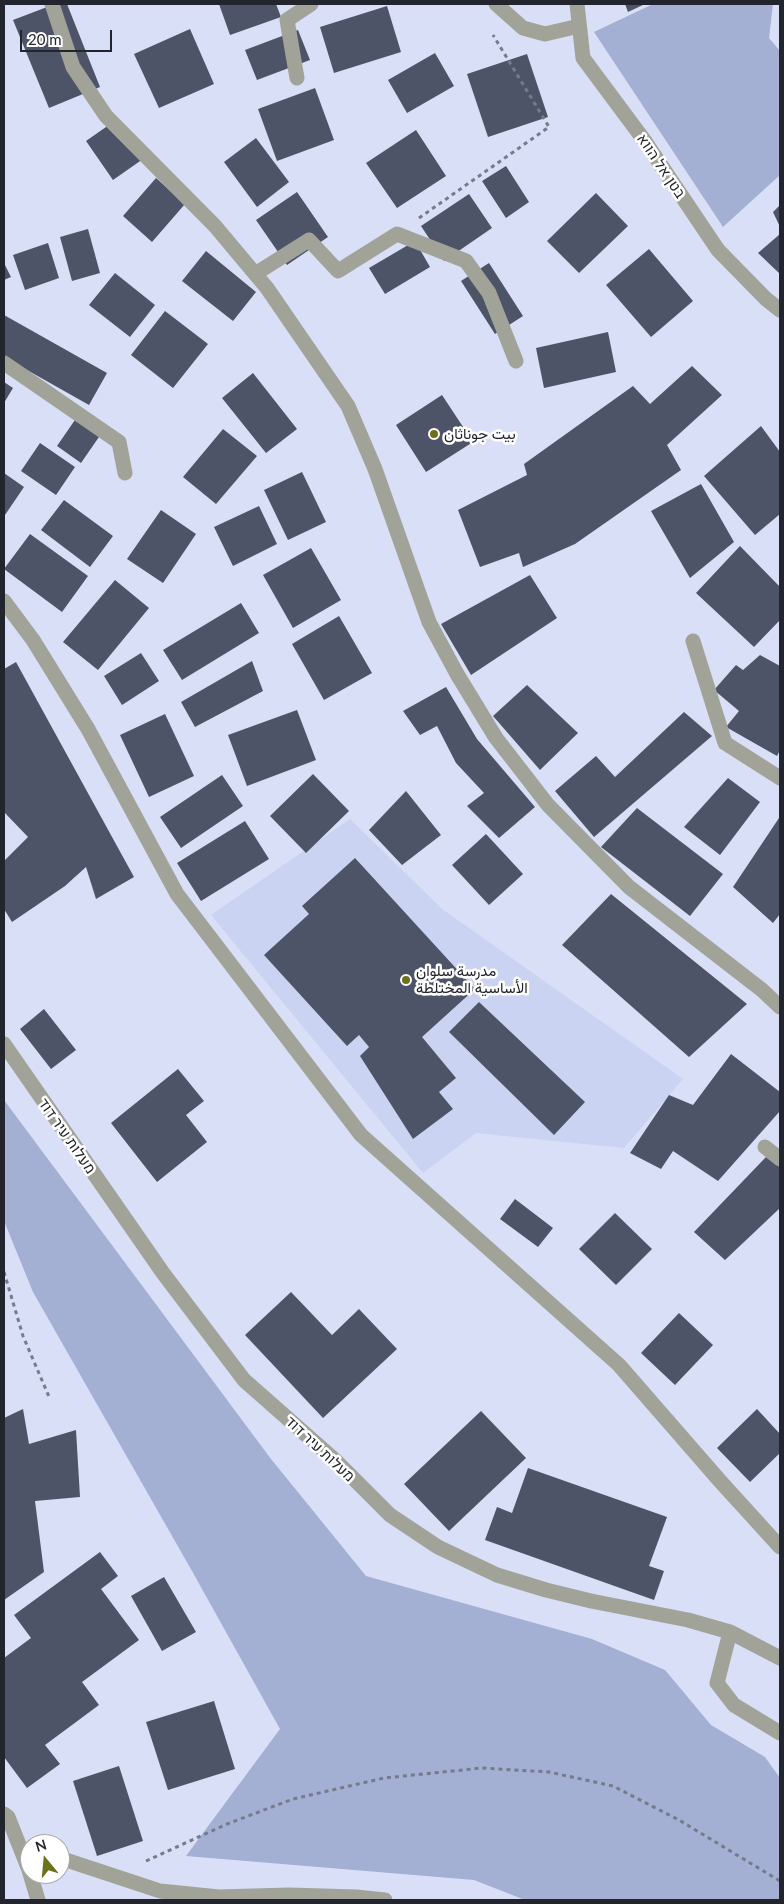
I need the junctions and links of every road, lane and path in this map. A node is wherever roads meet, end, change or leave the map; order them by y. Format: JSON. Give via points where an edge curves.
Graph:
{"nodes":[{"id":1,"x":52,"y":4,"type":"edge"},
{"id":2,"x":311,"y":4,"type":"edge"},
{"id":3,"x":496,"y":4,"type":"edge"},
{"id":4,"x":577,"y":4,"type":"edge"},
{"id":5,"x":510,"y":16,"type":"junction"},
{"id":6,"x":579,"y":26,"type":"junction"},
{"id":7,"x":298,"y":78,"type":"dead end"},
{"id":8,"x":397,"y":234,"type":"junction"},
{"id":9,"x":255,"y":274,"type":"junction"},
{"id":10,"x":780,"y":310,"type":"edge"},
{"id":11,"x":516,"y":361,"type":"dead end"},
{"id":12,"x":4,"y":363,"type":"edge"},
{"id":13,"x":124,"y":474,"type":"dead end"},
{"id":14,"x":4,"y":601,"type":"edge"},
{"id":15,"x":692,"y":641,"type":"dead end"},
{"id":16,"x":780,"y":778,"type":"edge"},
{"id":17,"x":780,"y":1007,"type":"edge"},
{"id":18,"x":4,"y":1044,"type":"edge"},
{"id":19,"x":765,"y":1148,"type":"dead end"},
{"id":20,"x":780,"y":1159,"type":"edge"},
{"id":21,"x":4,"y":1272,"type":"edge"},
{"id":22,"x":50,"y":1399,"type":"dead end"},
{"id":23,"x":780,"y":1547,"type":"edge"},
{"id":24,"x":730,"y":1632,"type":"junction"},
{"id":25,"x":780,"y":1658,"type":"edge"},
{"id":26,"x":780,"y":1733,"type":"edge"},
{"id":27,"x":4,"y":1814,"type":"edge"},
{"id":28,"x":20,"y":1837,"type":"edge"},
{"id":29,"x":70,"y":1861,"type":"edge"},
{"id":30,"x":114,"y":1875,"type":"junction"},
{"id":31,"x":780,"y":1881,"type":"edge"},
{"id":32,"x":33,"y":1884,"type":"edge"},
{"id":33,"x":38,"y":1900,"type":"edge"},
{"id":34,"x":385,"y":1900,"type":"edge"}],
"edges":[{"from":1,"to":9,"type":"street","via":[[73,67],[106,116],[214,226]]},
{"from":2,"to":7,"type":"street","via":[[287,20]]},
{"from":3,"to":5,"type":"street"},
{"from":4,"to":6,"type":"street","name":"בטן אל הווא"},
{"from":5,"to":6,"type":"street","via":[[524,28],[545,34]]},
{"from":5,"to":8,"type":"path","via":[[491,31],[549,127]]},
{"from":6,"to":10,"type":"street","name":"בטן אל הווא","via":[[583,58],[644,140],[718,250]]},
{"from":8,"to":9,"type":"street","via":[[338,272],[309,240]]},
{"from":8,"to":11,"type":"street","via":[[466,261],[489,293]]},
{"from":9,"to":17,"type":"street","via":[[348,406],[376,469],[429,622],[496,738],[548,805],[629,887]]},
{"from":12,"to":13,"type":"street","via":[[120,442]]},
{"from":14,"to":23,"type":"street","via":[[33,640],[88,729],[177,894],[361,1135],[619,1365]]},
{"from":15,"to":16,"type":"street","via":[[725,743]]},
{"from":18,"to":24,"type":"street","name":"מעלות עיר דוד","via":[[163,1273],[244,1380],[337,1462],[390,1516],[438,1547],[497,1575],[555,1592]]},
{"from":19,"to":20,"type":"street"},
{"from":21,"to":22,"type":"path","via":[[23,1336]]},
{"from":24,"to":25,"type":"street","name":"מעלות עיר דוד"},
{"from":24,"to":26,"type":"street","via":[[717,1683],[734,1705]]},
{"from":27,"to":28,"type":"street"},
{"from":29,"to":30,"type":"street"},
{"from":30,"to":31,"type":"path","via":[[226,1824],[293,1799],[384,1778],[482,1768],[549,1772],[613,1786],[680,1820]]},
{"from":30,"to":34,"type":"street","via":[[160,1891],[219,1897],[289,1895]]},
{"from":32,"to":33,"type":"street"}]}
